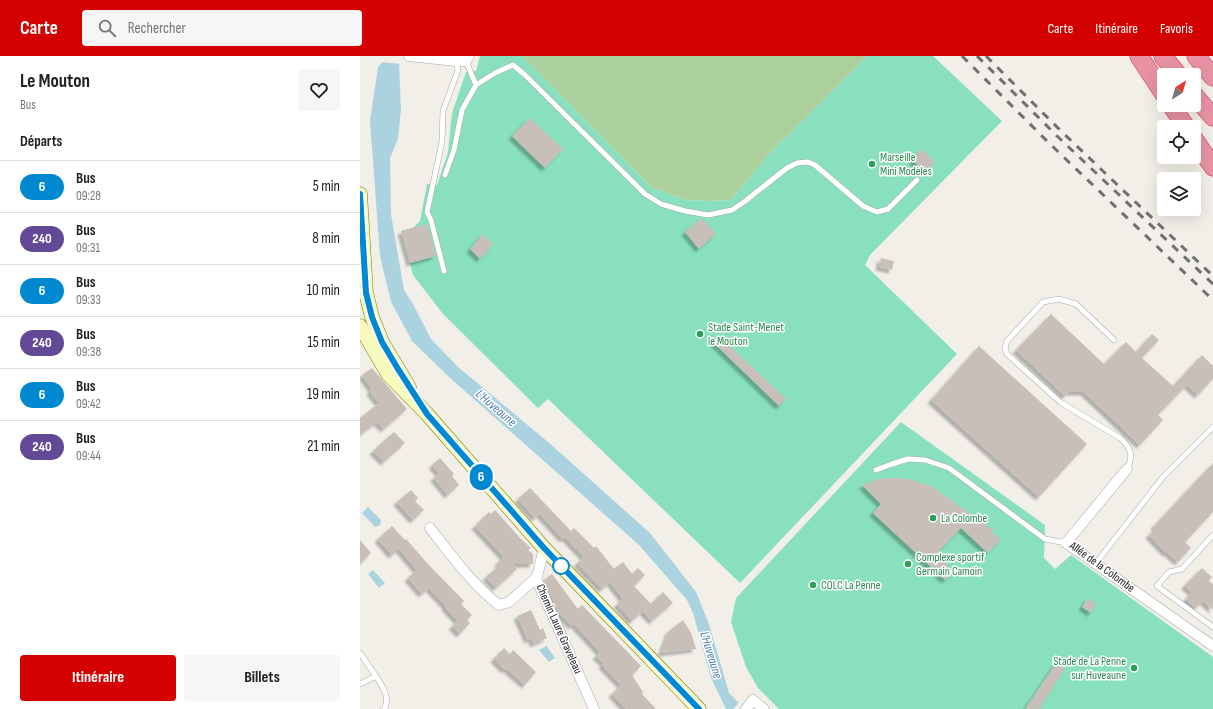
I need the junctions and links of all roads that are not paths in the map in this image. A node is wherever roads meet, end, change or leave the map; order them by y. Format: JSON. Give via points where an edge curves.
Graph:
{"nodes":[{"id":1,"x":409,"y":56,"type":"edge"},
{"id":2,"x":1139,"y":56,"type":"edge"},
{"id":3,"x":1163,"y":56,"type":"edge"},
{"id":4,"x":1196,"y":56,"type":"edge"},
{"id":5,"x":464,"y":59,"type":"edge"},
{"id":6,"x":1172,"y":68,"type":"edge"},
{"id":7,"x":1213,"y":77,"type":"edge"},
{"id":8,"x":1157,"y":83,"type":"edge"},
{"id":9,"x":476,"y":85,"type":"junction"},
{"id":10,"x":1201,"y":103,"type":"edge"},
{"id":11,"x":1213,"y":117,"type":"edge"},
{"id":12,"x":1201,"y":149,"type":"edge"},
{"id":13,"x":1213,"y":167,"type":"edge"},
{"id":14,"x":445,"y":175,"type":"dead end"},
{"id":15,"x":917,"y":180,"type":"dead end"},
{"id":16,"x":360,"y":194,"type":"edge"},
{"id":17,"x":362,"y":267,"type":"edge"},
{"id":18,"x":444,"y":271,"type":"dead end"},
{"id":19,"x":360,"y":287,"type":"edge"},
{"id":20,"x":360,"y":326,"type":"edge"},
{"id":21,"x":379,"y":335,"type":"junction"},
{"id":22,"x":1114,"y":340,"type":"dead end"},
{"id":23,"x":427,"y":414,"type":"junction"},
{"id":24,"x":1213,"y":427,"type":"edge"},
{"id":25,"x":1127,"y":469,"type":"joint"},
{"id":26,"x":876,"y":470,"type":"dead end"},
{"id":27,"x":430,"y":528,"type":"dead end"},
{"id":28,"x":1213,"y":535,"type":"edge"},
{"id":29,"x":1066,"y":543,"type":"junction"},
{"id":30,"x":544,"y":548,"type":"junction"},
{"id":31,"x":1096,"y":563,"type":"junction"},
{"id":32,"x":536,"y":578,"type":"junction"},
{"id":33,"x":1213,"y":627,"type":"edge"},
{"id":34,"x":1213,"y":646,"type":"edge"},
{"id":35,"x":360,"y":653,"type":"edge"},
{"id":36,"x":376,"y":676,"type":"junction"},
{"id":37,"x":360,"y":684,"type":"edge"},
{"id":38,"x":384,"y":709,"type":"edge"},
{"id":39,"x":594,"y":709,"type":"edge"},
{"id":40,"x":699,"y":709,"type":"edge"},
{"id":41,"x":746,"y":709,"type":"edge"},
{"id":42,"x":764,"y":709,"type":"edge"}],
"edges":[{"from":1,"to":5,"type":"street"},
{"from":2,"to":8,"type":"highway"},
{"from":3,"to":6,"type":"highway"},
{"from":4,"to":7,"type":"highway"},
{"from":5,"to":9,"type":"lane"},
{"from":5,"to":18,"type":"lane","via":[[443,110],[442,142],[427,212]]},
{"from":9,"to":14,"type":"lane","via":[[462,110],[454,150]]},
{"from":9,"to":15,"type":"lane","via":[[513,65],[645,194],[661,204],[685,211],[708,214],[732,210],[787,168],[802,162],[815,165],[864,206],[877,212],[888,209]]},
{"from":10,"to":11,"type":"highway"},
{"from":12,"to":13,"type":"highway"},
{"from":16,"to":17,"type":"main road"},
{"from":17,"to":21,"type":"main road","via":[[372,317]]},
{"from":19,"to":21,"type":"street","via":[[370,326]]},
{"from":20,"to":23,"type":"main road","via":[[388,374]]},
{"from":21,"to":23,"type":"main road"},
{"from":22,"to":25,"type":"lane","via":[[1076,304],[1059,299],[1043,302],[1007,341],[1005,348],[1007,354],[1060,402],[1120,438],[1128,446],[1131,454]]},
{"from":23,"to":30,"type":"main road"},
{"from":24,"to":31,"type":"lane","via":[[1163,477]]},
{"from":25,"to":29,"type":"street","name":"Allée de la Colombe"},
{"from":26,"to":29,"type":"lane","via":[[908,459],[925,460],[949,468],[1045,539]]},
{"from":27,"to":32,"type":"street","via":[[456,562],[500,605],[509,602]]},
{"from":28,"to":33,"type":"lane","via":[[1182,569],[1170,572],[1158,586]]},
{"from":29,"to":31,"type":"street","name":"Allée de la Colombe"},
{"from":30,"to":32,"type":"street","name":"Chemin Laure Graveleau"},
{"from":30,"to":40,"type":"main road"},
{"from":31,"to":34,"type":"street","name":"Allée de la Colombe"},
{"from":32,"to":39,"type":"street","name":"Chemin Laure Graveleau"},
{"from":35,"to":36,"type":"lane"},
{"from":36,"to":37,"type":"lane"},
{"from":36,"to":38,"type":"lane","via":[[385,691],[387,705]]},
{"from":41,"to":42,"type":"street","via":[[753,700]]}]}
